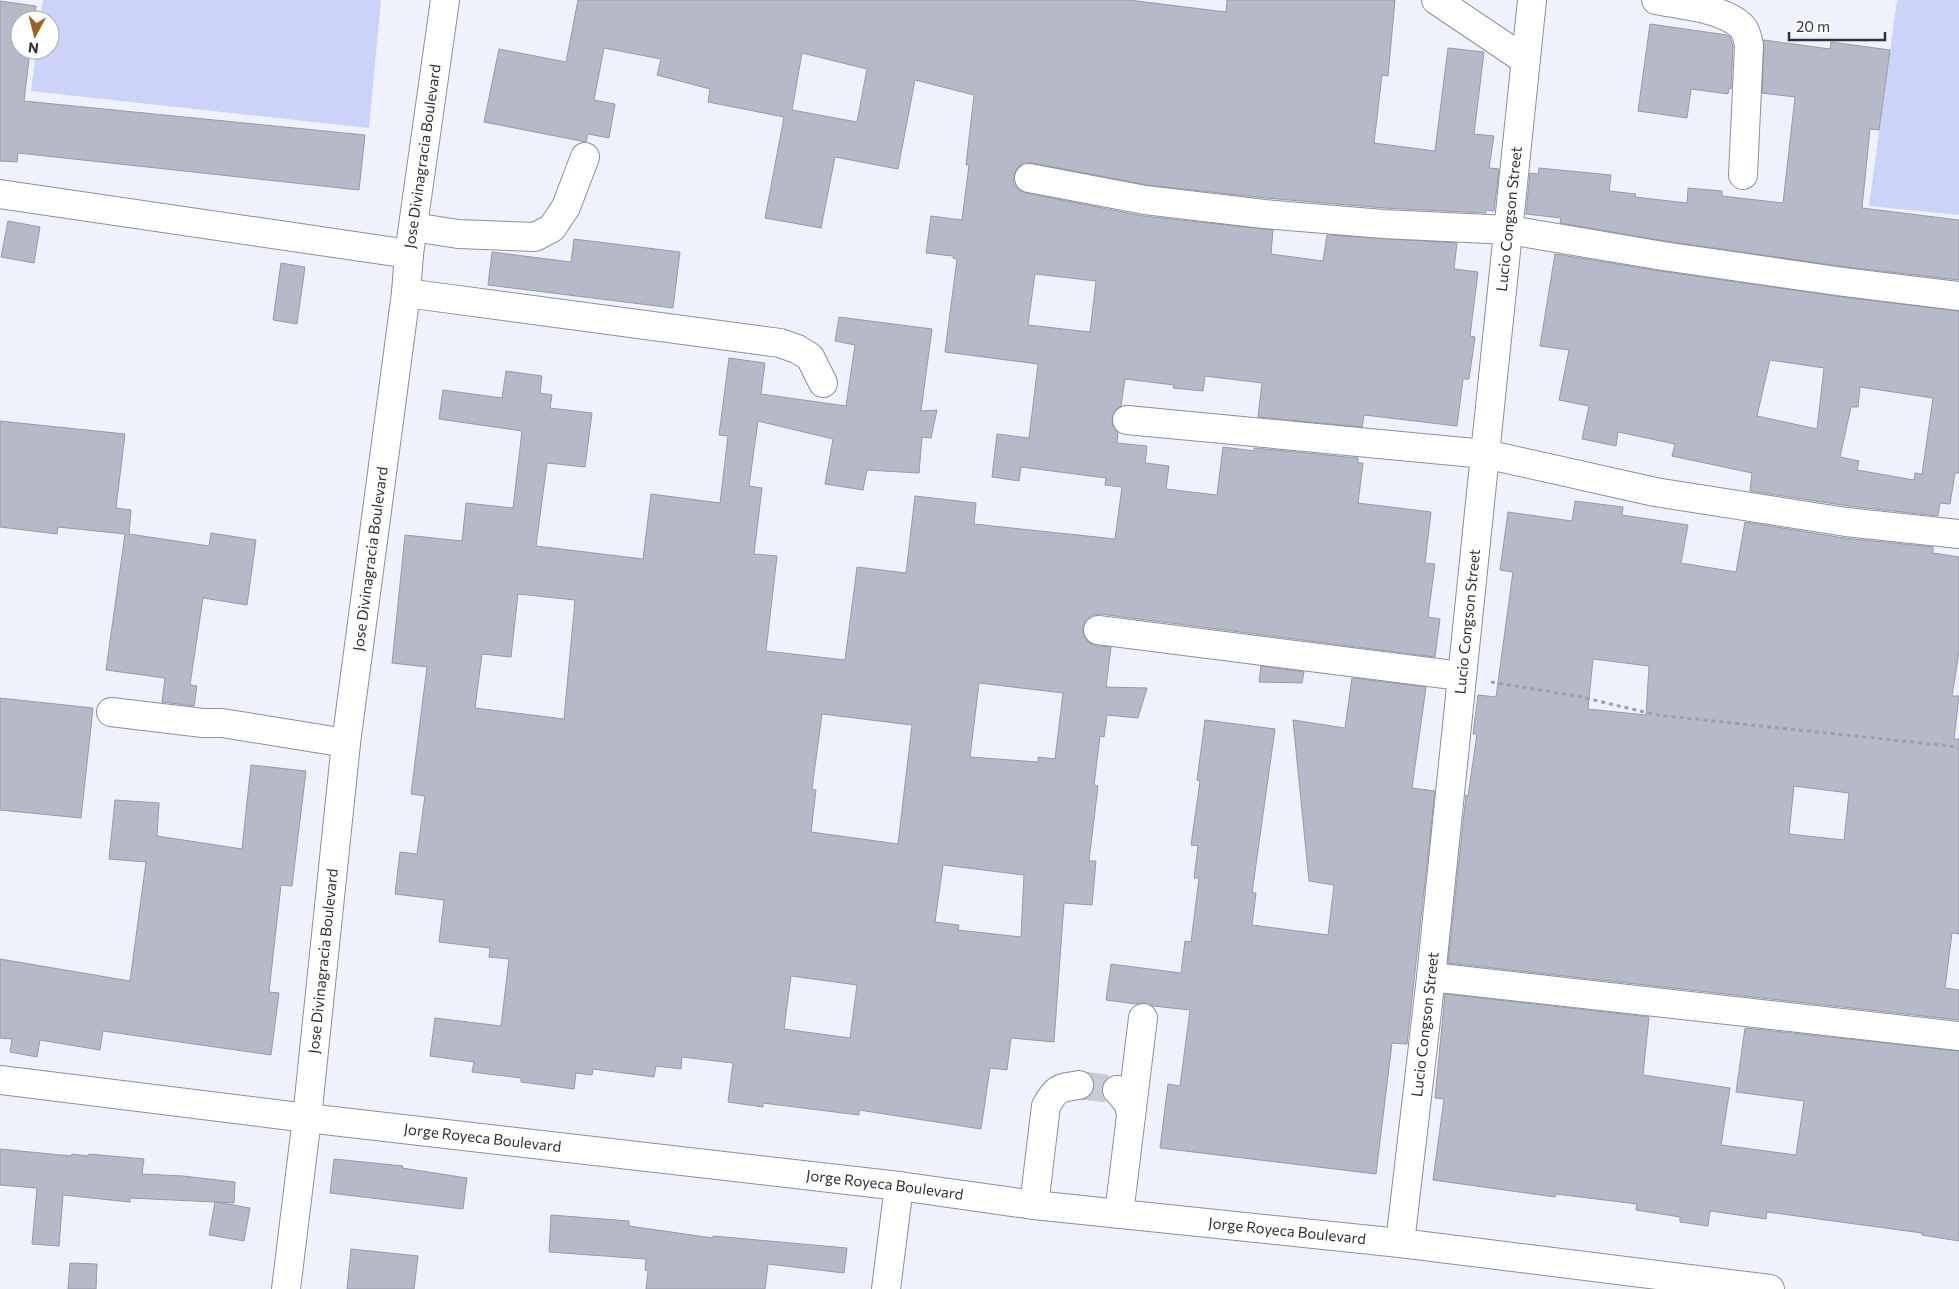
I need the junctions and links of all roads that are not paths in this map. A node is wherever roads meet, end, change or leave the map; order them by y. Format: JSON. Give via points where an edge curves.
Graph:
{"nodes":[{"id":1,"x":445,"y":0,"type":"edge"},
{"id":2,"x":1436,"y":0,"type":"edge"},
{"id":3,"x":1532,"y":0,"type":"edge"},
{"id":4,"x":1656,"y":0,"type":"edge"},
{"id":5,"x":1525,"y":60,"type":"junction"},
{"id":6,"x":585,"y":156,"type":"dead end"},
{"id":7,"x":1743,"y":175,"type":"dead end"},
{"id":8,"x":1029,"y":178,"type":"dead end"},
{"id":9,"x":0,"y":194,"type":"edge"},
{"id":10,"x":413,"y":227,"type":"junction"},
{"id":11,"x":1509,"y":230,"type":"junction"},
{"id":12,"x":409,"y":254,"type":"junction"},
{"id":13,"x":406,"y":294,"type":"junction"},
{"id":14,"x":1959,"y":296,"type":"edge"},
{"id":15,"x":823,"y":383,"type":"dead end"},
{"id":16,"x":1127,"y":420,"type":"dead end"},
{"id":17,"x":1485,"y":454,"type":"junction"},
{"id":18,"x":1959,"y":534,"type":"edge"},
{"id":19,"x":1098,"y":630,"type":"dead end"},
{"id":20,"x":1461,"y":676,"type":"junction"},
{"id":21,"x":111,"y":712,"type":"dead end"},
{"id":22,"x":346,"y":743,"type":"junction"},
{"id":23,"x":1431,"y":977,"type":"junction"},
{"id":24,"x":1143,"y":1018,"type":"dead end"},
{"id":25,"x":1959,"y":1036,"type":"edge"},
{"id":26,"x":0,"y":1080,"type":"edge"},
{"id":27,"x":1079,"y":1085,"type":"tunnel mouth"},
{"id":28,"x":1117,"y":1090,"type":"dead end"},
{"id":29,"x":1131,"y":1116,"type":"junction"},
{"id":30,"x":306,"y":1118,"type":"junction"},
{"id":31,"x":899,"y":1186,"type":"junction"},
{"id":32,"x":1034,"y":1204,"type":"junction"},
{"id":33,"x":1119,"y":1214,"type":"junction"},
{"id":34,"x":1400,"y":1243,"type":"junction"},
{"id":35,"x":286,"y":1289,"type":"edge"},
{"id":36,"x":886,"y":1289,"type":"edge"},
{"id":37,"x":1770,"y":1289,"type":"edge"}],
"edges":[{"from":1,"to":10,"type":"street","name":"Jose Divinagracia Boulevard"},
{"from":2,"to":5,"type":"street"},
{"from":3,"to":5,"type":"street","name":"Lucio Congson Street"},
{"from":4,"to":7,"type":"street","via":[[1721,14],[1740,24],[1746,34]]},
{"from":5,"to":11,"type":"street","name":"Lucio Congson Street"},
{"from":6,"to":10,"type":"street","via":[[566,207],[552,228],[535,237],[458,234]]},
{"from":8,"to":11,"type":"street","via":[[1145,200],[1264,214]]},
{"from":9,"to":12,"type":"street"},
{"from":10,"to":12,"type":"street","name":"Jose Divinagracia Boulevard"},
{"from":11,"to":14,"type":"street","via":[[1663,256]]},
{"from":11,"to":17,"type":"street","name":"Lucio Congson Street"},
{"from":12,"to":13,"type":"street","name":"Jose Divinagracia Boulevard"},
{"from":13,"to":15,"type":"street","via":[[780,343],[810,357]]},
{"from":13,"to":22,"type":"street","name":"Jose Divinagracia Boulevard"},
{"from":16,"to":17,"type":"street"},
{"from":17,"to":18,"type":"street","via":[[1655,492],[1846,522]]},
{"from":17,"to":20,"type":"street","name":"Lucio Congson Street"},
{"from":19,"to":20,"type":"street"},
{"from":20,"to":23,"type":"street","name":"Lucio Congson Street"},
{"from":21,"to":22,"type":"street","via":[[222,723]]},
{"from":22,"to":30,"type":"street","name":"Jose Divinagracia Boulevard"},
{"from":23,"to":25,"type":"street"},
{"from":23,"to":34,"type":"street","name":"Lucio Congson Street"},
{"from":24,"to":29,"type":"street"},
{"from":26,"to":30,"type":"street","name":"Jorge Royeca Boulevard"},
{"from":27,"to":32,"type":"street","via":[[1059,1088],[1046,1106]]},
{"from":28,"to":29,"type":"street","via":[[1128,1104]]},
{"from":29,"to":33,"type":"street"},
{"from":30,"to":31,"type":"street","name":"Jorge Royeca Boulevard"},
{"from":30,"to":35,"type":"street","name":"Jose Divinagracia Boulevard"},
{"from":31,"to":32,"type":"street","name":"Jorge Royeca Boulevard"},
{"from":31,"to":36,"type":"street"},
{"from":32,"to":33,"type":"street","name":"Jorge Royeca Boulevard"},
{"from":33,"to":34,"type":"street","name":"Jorge Royeca Boulevard"},
{"from":34,"to":37,"type":"street","name":"Jorge Royeca Boulevard"}]}
